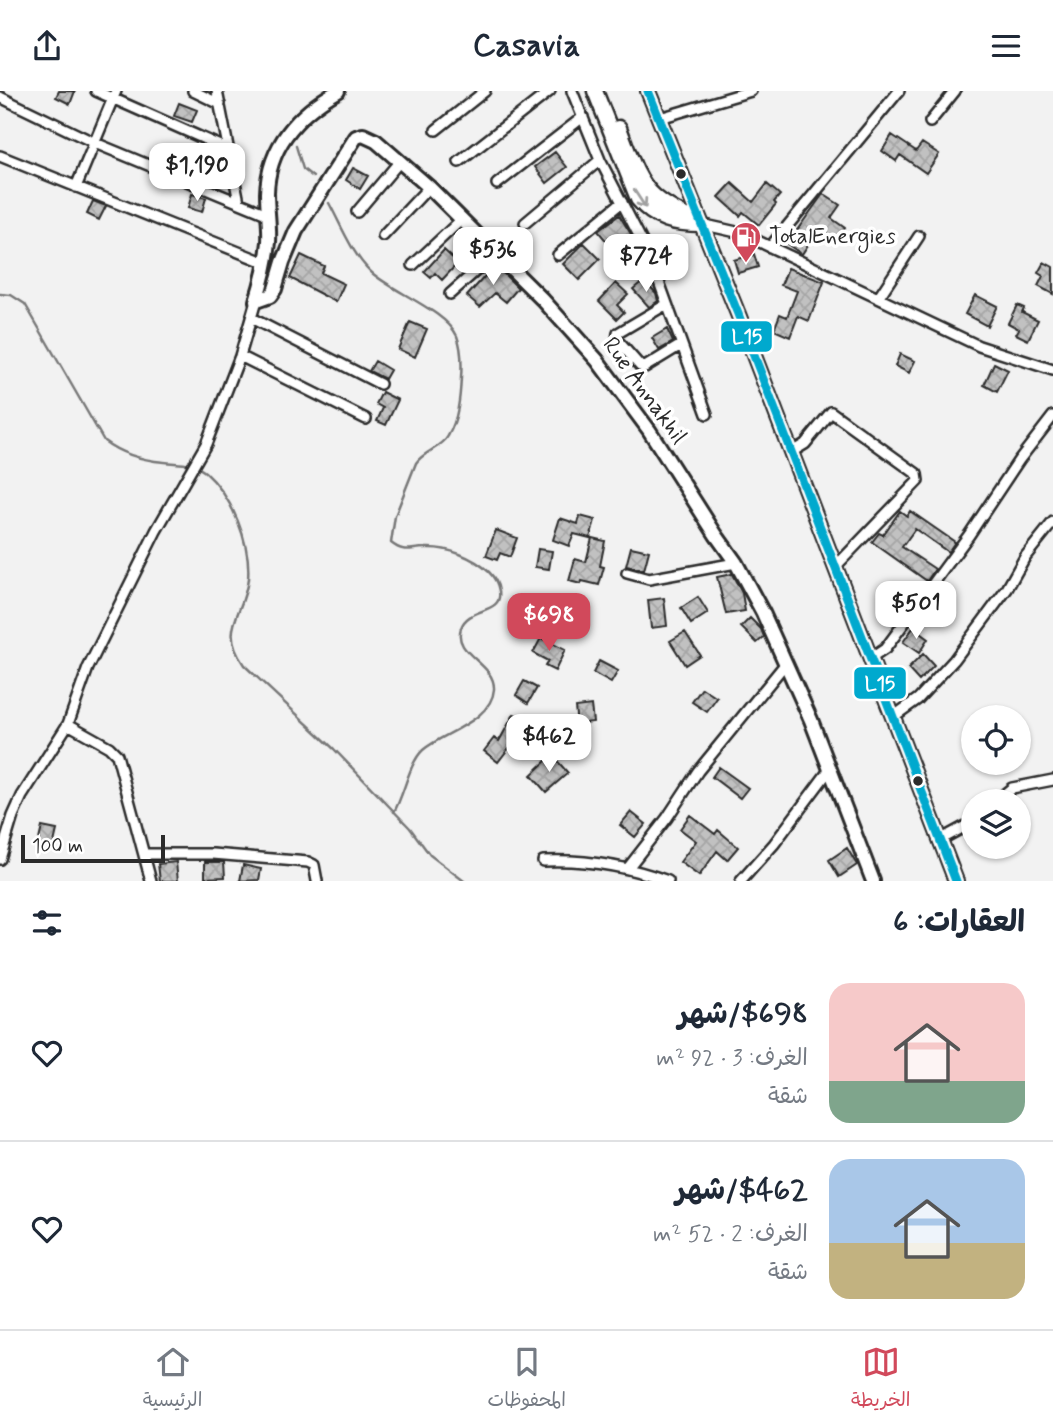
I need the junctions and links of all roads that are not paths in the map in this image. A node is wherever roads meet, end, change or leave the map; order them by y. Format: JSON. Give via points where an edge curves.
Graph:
{"nodes":[{"id":1,"x":96,"y":91,"type":"edge"},
{"id":2,"x":193,"y":91,"type":"edge"},
{"id":3,"x":217,"y":91,"type":"edge"},
{"id":4,"x":338,"y":91,"type":"edge"},
{"id":5,"x":485,"y":91,"type":"edge"},
{"id":6,"x":550,"y":91,"type":"edge"},
{"id":7,"x":572,"y":91,"type":"edge"},
{"id":8,"x":595,"y":91,"type":"edge"},
{"id":9,"x":605,"y":91,"type":"edge"},
{"id":10,"x":648,"y":91,"type":"edge"},
{"id":11,"x":751,"y":91,"type":"edge"},
{"id":12,"x":899,"y":91,"type":"edge"},
{"id":13,"x":955,"y":91,"type":"edge"},
{"id":14,"x":114,"y":95,"type":"edge"},
{"id":15,"x":0,"y":97,"type":"edge"},
{"id":16,"x":220,"y":104,"type":"junction"},
{"id":17,"x":583,"y":117,"type":"junction"},
{"id":18,"x":660,"y":118,"type":"junction"},
{"id":19,"x":930,"y":122,"type":"dead end"},
{"id":20,"x":436,"y":130,"type":"dead end"},
{"id":21,"x":95,"y":143,"type":"junction"},
{"id":22,"x":228,"y":149,"type":"junction"},
{"id":23,"x":0,"y":156,"type":"edge"},
{"id":24,"x":400,"y":160,"type":"junction"},
{"id":25,"x":600,"y":160,"type":"junction"},
{"id":26,"x":459,"y":162,"type":"dead end"},
{"id":27,"x":497,"y":184,"type":"dead end"},
{"id":28,"x":76,"y":187,"type":"junction"},
{"id":29,"x":429,"y":187,"type":"junction"},
{"id":30,"x":239,"y":202,"type":"junction"},
{"id":31,"x":622,"y":202,"type":"junction"},
{"id":32,"x":357,"y":212,"type":"dead end"},
{"id":33,"x":269,"y":215,"type":"junction"},
{"id":34,"x":462,"y":219,"type":"junction"},
{"id":35,"x":525,"y":223,"type":"dead end"},
{"id":36,"x":701,"y":224,"type":"junction"},
{"id":37,"x":383,"y":236,"type":"dead end"},
{"id":38,"x":919,"y":236,"type":"dead end"},
{"id":39,"x":770,"y":247,"type":"junction"},
{"id":40,"x":496,"y":253,"type":"junction"},
{"id":41,"x":558,"y":255,"type":"dead end"},
{"id":42,"x":266,"y":263,"type":"junction"},
{"id":43,"x":412,"y":265,"type":"dead end"},
{"id":44,"x":450,"y":294,"type":"dead end"},
{"id":45,"x":879,"y":297,"type":"junction"},
{"id":46,"x":256,"y":301,"type":"junction"},
{"id":47,"x":667,"y":305,"type":"junction"},
{"id":48,"x":251,"y":318,"type":"junction"},
{"id":49,"x":681,"y":345,"type":"junction"},
{"id":50,"x":240,"y":356,"type":"junction"},
{"id":51,"x":1053,"y":370,"type":"edge"},
{"id":52,"x":380,"y":384,"type":"dead end"},
{"id":53,"x":707,"y":414,"type":"dead end"},
{"id":54,"x":1053,"y":416,"type":"edge"},
{"id":55,"x":366,"y":419,"type":"dead end"},
{"id":56,"x":790,"y":453,"type":"junction"},
{"id":57,"x":1053,"y":522,"type":"edge"},
{"id":58,"x":736,"y":563,"type":"junction"},
{"id":59,"x":835,"y":566,"type":"junction"},
{"id":60,"x":627,"y":573,"type":"dead end"},
{"id":61,"x":870,"y":659,"type":"junction"},
{"id":62,"x":786,"y":663,"type":"junction"},
{"id":63,"x":893,"y":717,"type":"junction"},
{"id":64,"x":68,"y":724,"type":"junction"},
{"id":65,"x":830,"y":769,"type":"junction"},
{"id":66,"x":1053,"y":780,"type":"edge"},
{"id":67,"x":1012,"y":789,"type":"edge"},
{"id":68,"x":961,"y":829,"type":"edge"},
{"id":69,"x":940,"y":840,"type":"junction"},
{"id":70,"x":144,"y":854,"type":"junction"},
{"id":71,"x":0,"y":859,"type":"edge"},
{"id":72,"x":543,"y":861,"type":"dead end"},
{"id":73,"x":628,"y":868,"type":"junction"},
{"id":74,"x":151,"y":881,"type":"edge"},
{"id":75,"x":317,"y":881,"type":"edge"},
{"id":76,"x":668,"y":881,"type":"edge"},
{"id":77,"x":741,"y":881,"type":"edge"},
{"id":78,"x":873,"y":881,"type":"edge"},
{"id":79,"x":956,"y":881,"type":"edge"}],
"edges":[{"from":1,"to":14,"type":"street"},
{"from":2,"to":16,"type":"street"},
{"from":3,"to":16,"type":"street"},
{"from":4,"to":33,"type":"street","via":[[292,125],[277,150],[268,186]]},
{"from":5,"to":20,"type":"street"},
{"from":6,"to":26,"type":"street"},
{"from":7,"to":17,"type":"street"},
{"from":8,"to":36,"type":"main road","one_way":true,"via":[[647,210],[678,223]]},
{"from":9,"to":36,"type":"main road","via":[[634,164],[652,194]]},
{"from":10,"to":18,"type":"street"},
{"from":11,"to":18,"type":"street"},
{"from":12,"to":39,"type":"street"},
{"from":13,"to":19,"type":"street"},
{"from":14,"to":21,"type":"street"},
{"from":14,"to":22,"type":"street"},
{"from":15,"to":21,"type":"street"},
{"from":16,"to":22,"type":"street"},
{"from":17,"to":25,"type":"street"},
{"from":17,"to":27,"type":"street"},
{"from":18,"to":36,"type":"street"},
{"from":21,"to":28,"type":"street"},
{"from":21,"to":30,"type":"street"},
{"from":22,"to":30,"type":"street"},
{"from":23,"to":28,"type":"street"},
{"from":24,"to":29,"type":"street","name":"Rue Annakhil"},
{"from":24,"to":32,"type":"street"},
{"from":24,"to":46,"type":"street","name":"Rue Annakhil","via":[[370,137],[356,137],[296,231],[272,293]]},
{"from":25,"to":31,"type":"street"},
{"from":25,"to":35,"type":"street"},
{"from":28,"to":42,"type":"street"},
{"from":29,"to":34,"type":"street","name":"Rue Annakhil"},
{"from":29,"to":37,"type":"street"},
{"from":30,"to":33,"type":"street"},
{"from":31,"to":41,"type":"street"},
{"from":31,"to":47,"type":"street","via":[[650,257]]},
{"from":33,"to":42,"type":"street"},
{"from":34,"to":40,"type":"street","name":"Rue Annakhil"},
{"from":34,"to":43,"type":"street"},
{"from":36,"to":39,"type":"street","via":[[741,233]]},
{"from":36,"to":56,"type":"street"},
{"from":38,"to":45,"type":"street"},
{"from":39,"to":45,"type":"street"},
{"from":40,"to":44,"type":"street"},
{"from":40,"to":58,"type":"street","name":"Rue Annakhil","via":[[597,360],[649,429]]},
{"from":42,"to":46,"type":"street"},
{"from":45,"to":51,"type":"street","via":[[979,346]]},
{"from":46,"to":48,"type":"street"},
{"from":47,"to":49,"type":"street"},
{"from":47,"to":49,"type":"street","via":[[618,333],[617,339],[645,367]]},
{"from":48,"to":50,"type":"street"},
{"from":48,"to":52,"type":"street"},
{"from":49,"to":53,"type":"street"},
{"from":50,"to":55,"type":"street"},
{"from":50,"to":64,"type":"street","via":[[200,455],[88,668]]},
{"from":54,"to":61,"type":"street","via":[[885,649]]},
{"from":56,"to":59,"type":"street"},
{"from":56,"to":59,"type":"street","via":[[805,444],[831,412],[917,474],[918,481]]},
{"from":57,"to":63,"type":"street","via":[[954,660],[918,699]]},
{"from":58,"to":60,"type":"street","via":[[649,579]]},
{"from":58,"to":62,"type":"street","name":"Rue Annakhil"},
{"from":59,"to":61,"type":"street"},
{"from":61,"to":63,"type":"street"},
{"from":62,"to":65,"type":"street","name":"Rue Annakhil"},
{"from":62,"to":73,"type":"street","via":[[698,771]]},
{"from":63,"to":69,"type":"street"},
{"from":64,"to":70,"type":"street","via":[[117,755]]},
{"from":64,"to":71,"type":"street","via":[[22,796]]},
{"from":65,"to":77,"type":"street"},
{"from":65,"to":78,"type":"street","name":"Rue Annakhil"},
{"from":66,"to":67,"type":"street"},
{"from":68,"to":69,"type":"street"},
{"from":69,"to":79,"type":"street"},
{"from":70,"to":74,"type":"street"},
{"from":70,"to":75,"type":"street","via":[[308,862],[314,865]]},
{"from":72,"to":73,"type":"street"},
{"from":73,"to":76,"type":"street"}]}
